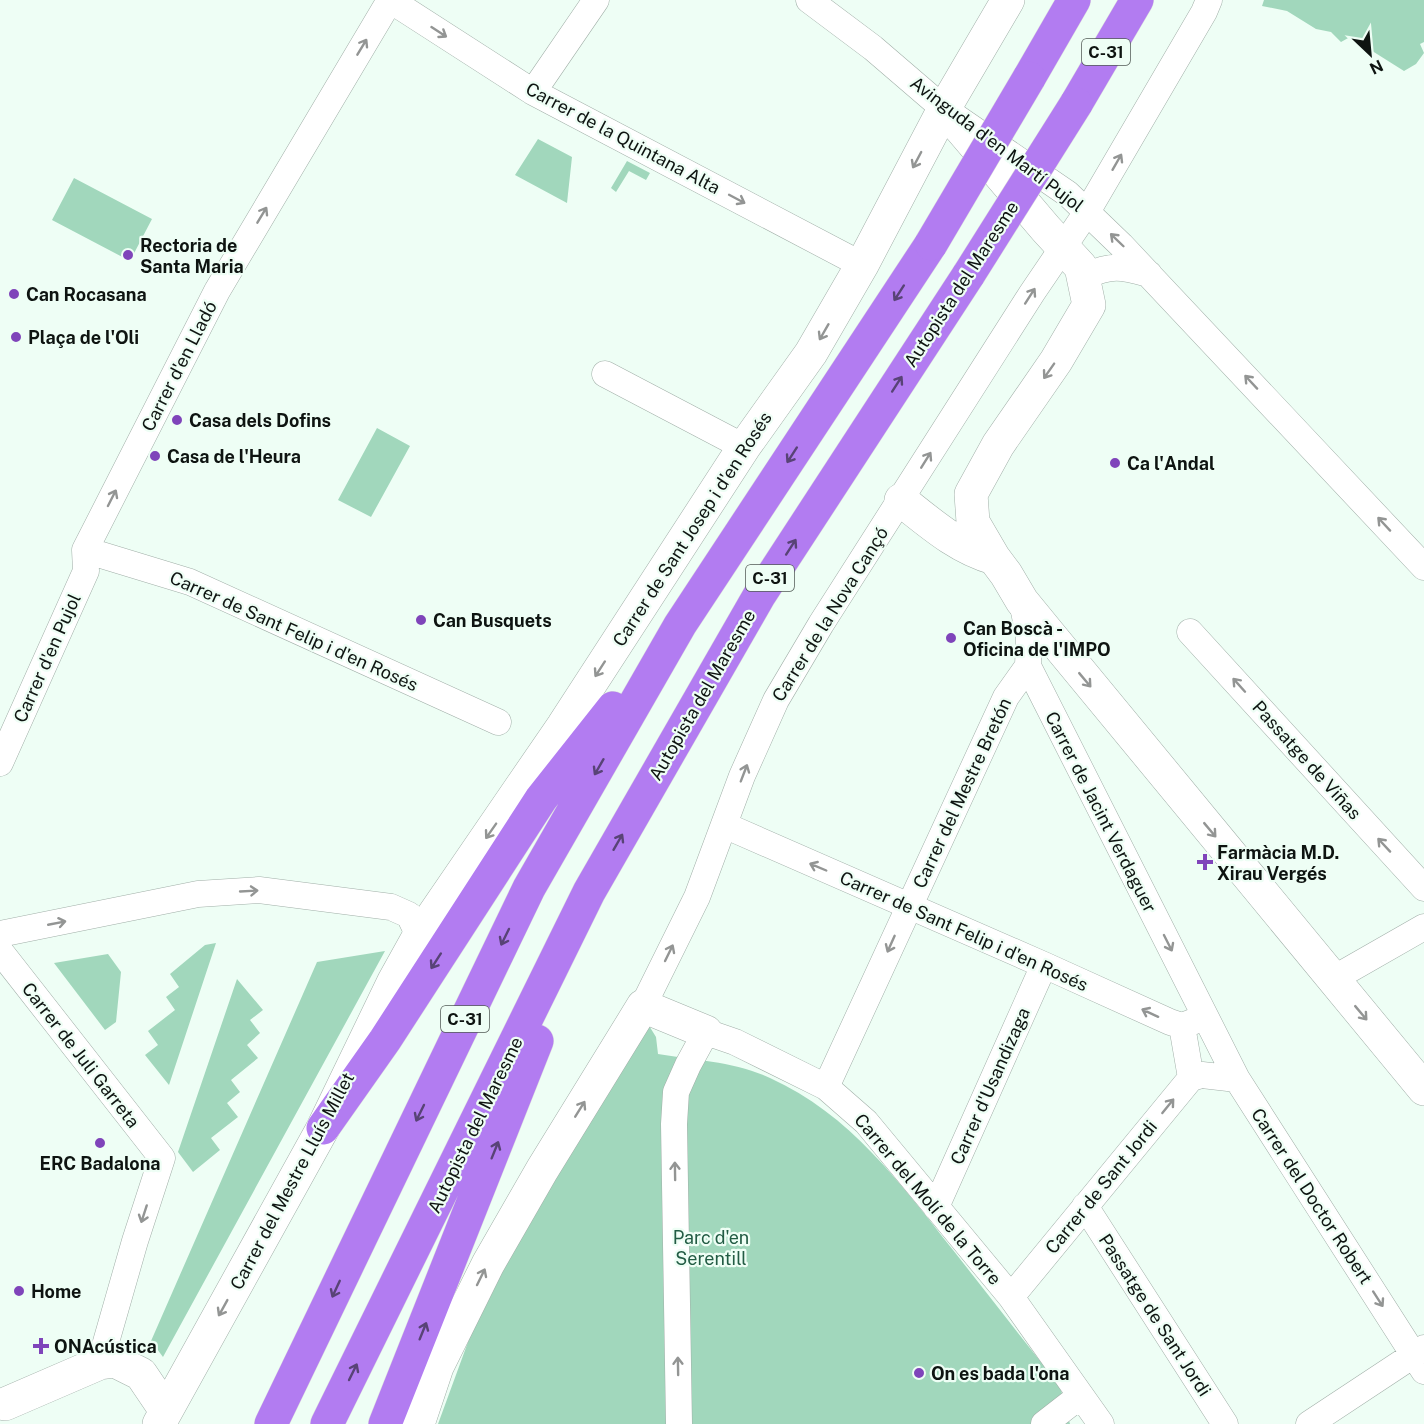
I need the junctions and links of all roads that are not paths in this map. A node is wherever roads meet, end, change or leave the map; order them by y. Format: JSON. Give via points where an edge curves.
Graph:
{"nodes":[{"id":1,"x":390,"y":0,"type":"edge"},
{"id":2,"x":596,"y":0,"type":"edge"},
{"id":3,"x":810,"y":0,"type":"edge"},
{"id":4,"x":1008,"y":0,"type":"edge"},
{"id":5,"x":1074,"y":0,"type":"edge"},
{"id":6,"x":1137,"y":0,"type":"edge"},
{"id":7,"x":1209,"y":0,"type":"edge"},
{"id":8,"x":533,"y":92,"type":"junction"},
{"id":9,"x":944,"y":109,"type":"junction"},
{"id":10,"x":1087,"y":212,"type":"junction"},
{"id":11,"x":1064,"y":247,"type":"junction"},
{"id":12,"x":862,"y":265,"type":"junction"},
{"id":13,"x":1149,"y":274,"type":"junction"},
{"id":14,"x":1085,"y":279,"type":"junction"},
{"id":15,"x":605,"y":374,"type":"dead end"},
{"id":16,"x":744,"y":447,"type":"junction"},
{"id":17,"x":901,"y":500,"type":"junction"},
{"id":18,"x":85,"y":550,"type":"junction"},
{"id":19,"x":994,"y":558,"type":"junction"},
{"id":20,"x":1424,"y":567,"type":"edge"},
{"id":21,"x":1023,"y":601,"type":"junction"},
{"id":22,"x":680,"y":625,"type":"junction"},
{"id":23,"x":1190,"y":632,"type":"dead end"},
{"id":24,"x":1028,"y":666,"type":"junction"},
{"id":25,"x":498,"y":722,"type":"dead end"},
{"id":26,"x":0,"y":763,"type":"edge"},
{"id":27,"x":724,"y":825,"type":"junction"},
{"id":28,"x":1424,"y":888,"type":"edge"},
{"id":29,"x":589,"y":892,"type":"junction"},
{"id":30,"x":908,"y":906,"type":"junction"},
{"id":31,"x":1424,"y":927,"type":"edge"},
{"id":32,"x":0,"y":934,"type":"edge"},
{"id":33,"x":419,"y":936,"type":"junction"},
{"id":34,"x":0,"y":951,"type":"edge"},
{"id":35,"x":1044,"y":965,"type":"junction"},
{"id":36,"x":1333,"y":979,"type":"junction"},
{"id":37,"x":644,"y":1006,"type":"junction"},
{"id":38,"x":1193,"y":1021,"type":"junction"},
{"id":39,"x":694,"y":1027,"type":"junction"},
{"id":40,"x":1191,"y":1078,"type":"junction"},
{"id":41,"x":1237,"y":1079,"type":"junction"},
{"id":42,"x":826,"y":1087,"type":"junction"},
{"id":43,"x":1424,"y":1089,"type":"edge"},
{"id":44,"x":323,"y":1128,"type":"junction"},
{"id":45,"x":1085,"y":1206,"type":"junction"},
{"id":46,"x":936,"y":1208,"type":"junction"},
{"id":47,"x":1011,"y":1297,"type":"junction"},
{"id":48,"x":1420,"y":1358,"type":"edge"},
{"id":49,"x":100,"y":1363,"type":"junction"},
{"id":50,"x":437,"y":1367,"type":"junction"},
{"id":51,"x":1080,"y":1396,"type":"junction"},
{"id":52,"x":5,"y":1405,"type":"edge"},
{"id":53,"x":163,"y":1418,"type":"edge"},
{"id":54,"x":271,"y":1424,"type":"edge"},
{"id":55,"x":327,"y":1424,"type":"edge"},
{"id":56,"x":387,"y":1424,"type":"edge"},
{"id":57,"x":418,"y":1424,"type":"edge"},
{"id":58,"x":679,"y":1424,"type":"edge"},
{"id":59,"x":1044,"y":1424,"type":"edge"},
{"id":60,"x":1101,"y":1424,"type":"edge"},
{"id":61,"x":1225,"y":1424,"type":"edge"},
{"id":62,"x":1309,"y":1424,"type":"edge"}],
"edges":[{"from":1,"to":8,"type":"street","name":"Carrer de la Quintana Alta","one_way":true},
{"from":18,"to":1,"type":"street","name":"Carrer d'en Lladó","one_way":true,"via":[[217,291]]},
{"from":2,"to":8,"type":"street"},
{"from":3,"to":9,"type":"street","name":"Avinguda d'en Martí Pujol"},
{"from":4,"to":9,"type":"street","name":"Carrer de Sant Josep i d'en Rosés"},
{"from":5,"to":22,"type":"highway","number":"C-31","one_way":true,"bridge":true,"via":[[931,244]]},
{"from":29,"to":6,"type":"highway","name":"Autopista del Maresme","number":"C-31","one_way":true,"bridge":true,"via":[[759,596],[969,274]]},
{"from":10,"to":7,"type":"street","name":"Carrer de la Nova Cançó","one_way":true},
{"from":8,"to":12,"type":"street","name":"Carrer de la Quintana Alta","one_way":true},
{"from":9,"to":10,"type":"street","name":"Avinguda d'en Martí Pujol","via":[[1068,194]]},
{"from":9,"to":11,"type":"street"},
{"from":9,"to":12,"type":"street","name":"Carrer de Sant Josep i d'en Rosés","one_way":true},
{"from":10,"to":11,"type":"street","name":"Carrer de la Nova Cançó"},
{"from":13,"to":10,"type":"street","name":"Avinguda d'en Martí Pujol","one_way":true},
{"from":11,"to":14,"type":"street","via":[[1081,267]]},
{"from":17,"to":11,"type":"street","name":"Carrer de la Nova Cançó","one_way":true},
{"from":12,"to":16,"type":"street","name":"Carrer de Sant Josep i d'en Rosés","one_way":true,"via":[[811,353]]},
{"from":13,"to":14,"type":"street","via":[[1119,267],[1099,270]]},
{"from":20,"to":13,"type":"street","name":"Avinguda d'en Martí Pujol","one_way":true},
{"from":14,"to":19,"type":"street","one_way":true,"via":[[1089,305],[998,445],[971,494],[973,522]]},
{"from":15,"to":16,"type":"street"},
{"from":16,"to":33,"type":"street","name":"Carrer de Sant Josep i d'en Rosés","one_way":true,"via":[[563,726]]},
{"from":17,"to":19,"type":"street","via":[[951,538]]},
{"from":27,"to":17,"type":"street","name":"Carrer de la Nova Cançó","one_way":true,"via":[[776,700]]},
{"from":18,"to":25,"type":"street","name":"Carrer de Sant Felip i d'en Rosés","via":[[190,582]]},
{"from":18,"to":26,"type":"street","name":"Carrer d'en Pujol","via":[[86,572]]},
{"from":19,"to":21,"type":"street"},
{"from":21,"to":24,"type":"street","name":"Carrer de Jacint Verdaguer","via":[[1029,637]]},
{"from":21,"to":36,"type":"street","one_way":true},
{"from":22,"to":44,"type":"highway","one_way":true,"via":[[541,799],[385,1040]]},
{"from":22,"to":54,"type":"highway","number":"C-31","one_way":true,"via":[[529,888]]},
{"from":28,"to":23,"type":"street","name":"Passatge de Viñas","one_way":true},
{"from":24,"to":30,"type":"street","name":"Carrer del Mestre Bretón","via":[[1006,697]]},
{"from":24,"to":38,"type":"street","name":"Carrer de Jacint Verdaguer","one_way":true},
{"from":30,"to":27,"type":"street","name":"Carrer de Sant Felip i d'en Rosés","one_way":true},
{"from":37,"to":27,"type":"street","name":"Carrer de la Nova Cançó","one_way":true,"via":[[697,897]]},
{"from":55,"to":29,"type":"highway","name":"Autopista del Maresme","number":"C-31","one_way":true},
{"from":56,"to":29,"type":"highway","one_way":true,"via":[[526,1072]]},
{"from":30,"to":35,"type":"street","name":"Carrer de Sant Felip i d'en Rosés"},
{"from":30,"to":42,"type":"street","name":"Carrer del Mestre Bretón","one_way":true},
{"from":31,"to":36,"type":"street"},
{"from":32,"to":33,"type":"street","one_way":true,"via":[[198,894],[258,890],[391,908],[409,915]]},
{"from":33,"to":44,"type":"street","name":"Carrer del Mestre Lluís Millet"},
{"from":34,"to":49,"type":"street","name":"Carrer de Juli Garreta","one_way":true,"via":[[162,1158]]},
{"from":38,"to":35,"type":"street","name":"Carrer de Sant Felip i d'en Rosés","one_way":true,"via":[[1170,1022]]},
{"from":35,"to":46,"type":"street","name":"Carrer d'Usandizaga"},
{"from":36,"to":43,"type":"street","one_way":true},
{"from":37,"to":39,"type":"street"},
{"from":50,"to":37,"type":"street","one_way":true,"via":[[488,1264]]},
{"from":38,"to":40,"type":"street"},
{"from":38,"to":41,"type":"street","name":"Carrer del Doctor Robert"},
{"from":39,"to":42,"type":"street","name":"Carrer del Molí de la Torre","via":[[735,1042]]},
{"from":58,"to":39,"type":"street","one_way":true,"via":[[674,1124],[676,1092],[688,1065]]},
{"from":40,"to":41,"type":"street"},
{"from":45,"to":40,"type":"street","name":"Carrer de Sant Jordi","one_way":true},
{"from":41,"to":48,"type":"street","name":"Carrer del Doctor Robert","one_way":true},
{"from":42,"to":46,"type":"street","name":"Carrer del Molí de la Torre","via":[[866,1122]]},
{"from":44,"to":53,"type":"street","name":"Carrer del Mestre Lluís Millet","one_way":true},
{"from":45,"to":47,"type":"street","name":"Carrer de Sant Jordi"},
{"from":45,"to":61,"type":"street","name":"Passatge de Sant Jordi"},
{"from":46,"to":47,"type":"street","name":"Carrer del Molí de la Torre"},
{"from":47,"to":51,"type":"street","name":"Carrer del Molí de la Torre"},
{"from":48,"to":62,"type":"street"},
{"from":49,"to":52,"type":"street"},
{"from":49,"to":53,"type":"street","via":[[115,1361],[141,1374]]},
{"from":50,"to":56,"type":"street"},
{"from":50,"to":57,"type":"street"},
{"from":51,"to":59,"type":"street"},
{"from":51,"to":60,"type":"street","name":"Carrer del Molí de la Torre"}]}
